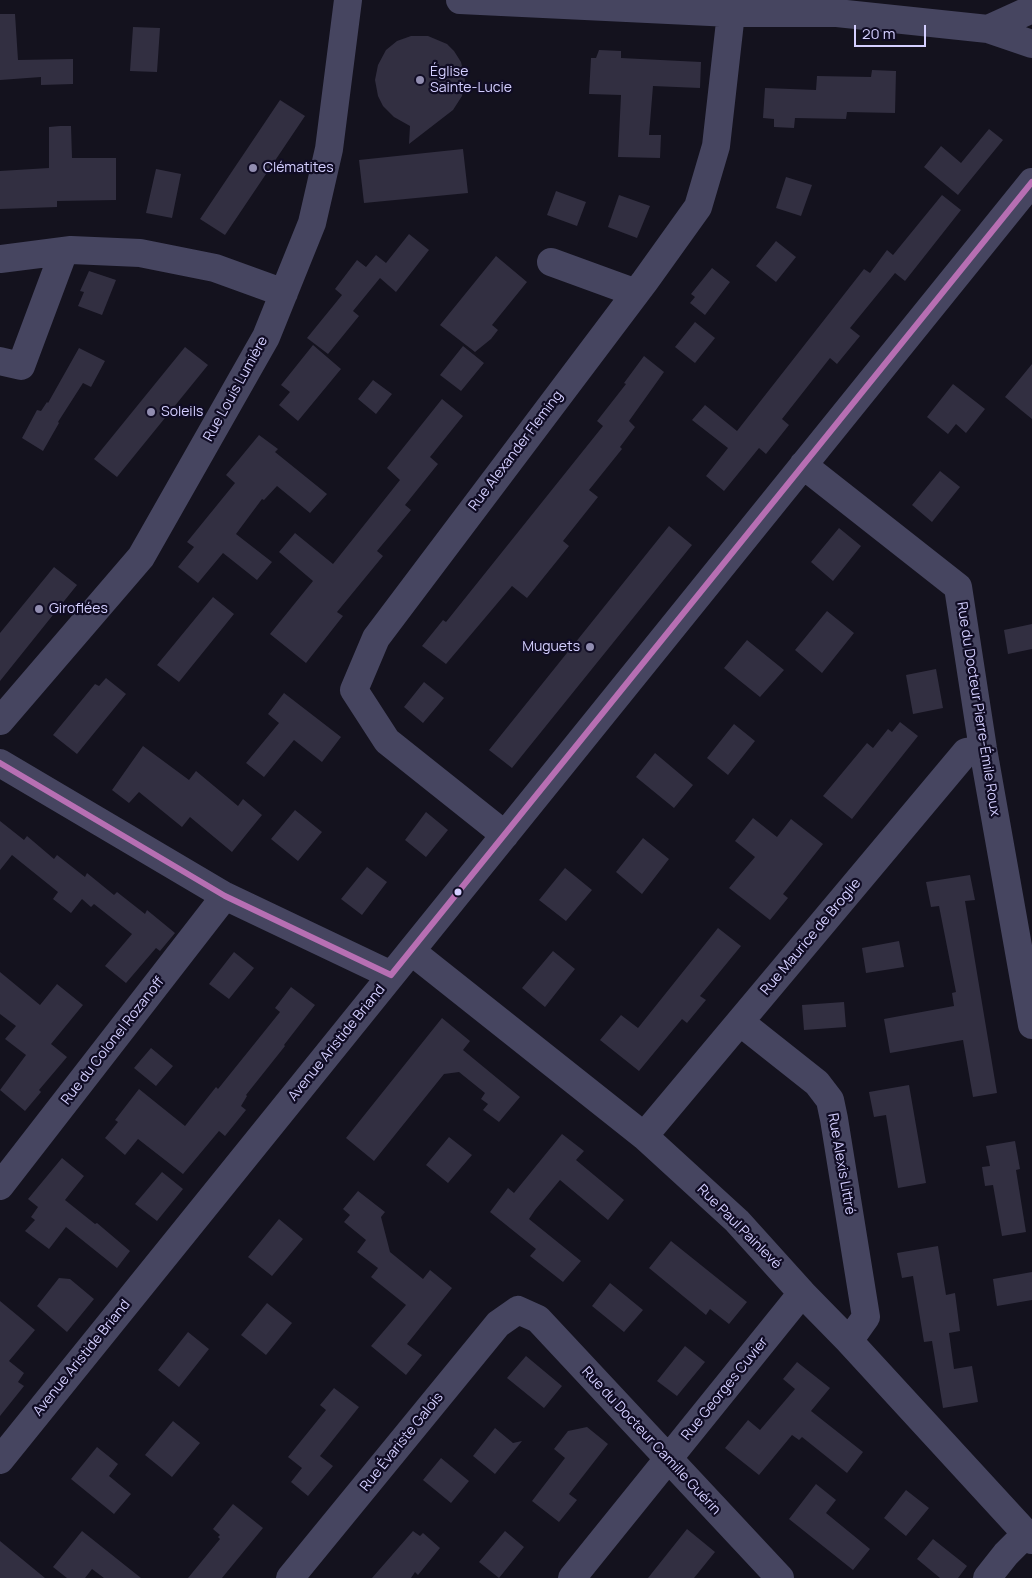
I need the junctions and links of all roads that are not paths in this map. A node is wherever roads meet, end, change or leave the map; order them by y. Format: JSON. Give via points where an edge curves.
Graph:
{"nodes":[{"id":1,"x":348,"y":0,"type":"edge"},
{"id":2,"x":460,"y":0,"type":"edge"},
{"id":3,"x":500,"y":1,"type":"edge"},
{"id":4,"x":837,"y":6,"type":"edge"},
{"id":5,"x":1032,"y":9,"type":"edge"},
{"id":6,"x":731,"y":13,"type":"junction"},
{"id":7,"x":988,"y":29,"type":"junction"},
{"id":8,"x":1032,"y":44,"type":"edge"},
{"id":9,"x":1032,"y":182,"type":"edge"},
{"id":10,"x":64,"y":251,"type":"junction"},
{"id":11,"x":0,"y":260,"type":"edge"},
{"id":12,"x":551,"y":262,"type":"dead end"},
{"id":13,"x":636,"y":293,"type":"junction"},
{"id":14,"x":284,"y":294,"type":"junction"},
{"id":15,"x":0,"y":361,"type":"edge"},
{"id":16,"x":803,"y":465,"type":"junction"},
{"id":17,"x":0,"y":721,"type":"edge"},
{"id":18,"x":983,"y":749,"type":"junction"},
{"id":19,"x":0,"y":763,"type":"edge"},
{"id":20,"x":505,"y":835,"type":"junction"},
{"id":21,"x":225,"y":896,"type":"junction"},
{"id":22,"x":410,"y":951,"type":"junction"},
{"id":23,"x":391,"y":975,"type":"junction"},
{"id":24,"x":740,"y":1022,"type":"junction"},
{"id":25,"x":1032,"y":1025,"type":"edge"},
{"id":26,"x":644,"y":1136,"type":"junction"},
{"id":27,"x":0,"y":1186,"type":"edge"},
{"id":28,"x":802,"y":1293,"type":"junction"},
{"id":29,"x":518,"y":1310,"type":"joint"},
{"id":30,"x":850,"y":1341,"type":"junction"},
{"id":31,"x":668,"y":1459,"type":"junction"},
{"id":32,"x":0,"y":1460,"type":"edge"},
{"id":33,"x":1029,"y":1537,"type":"edge"},
{"id":34,"x":290,"y":1578,"type":"edge"},
{"id":35,"x":572,"y":1578,"type":"edge"},
{"id":36,"x":780,"y":1578,"type":"edge"},
{"id":37,"x":987,"y":1578,"type":"edge"}],
"edges":[{"from":1,"to":14,"type":"street","name":"Rue Louis Lumière","via":[[329,149],[312,223]]},
{"from":2,"to":3,"type":"street"},
{"from":3,"to":6,"type":"street"},
{"from":4,"to":6,"type":"street"},
{"from":4,"to":7,"type":"street"},
{"from":5,"to":7,"type":"street"},
{"from":6,"to":13,"type":"street","name":"Rue Alexander Fleming","via":[[716,146],[698,207]]},
{"from":7,"to":8,"type":"street"},
{"from":9,"to":16,"type":"street","name":"Avenue Aristide Briand"},
{"from":10,"to":11,"type":"street"},
{"from":10,"to":14,"type":"street","via":[[140,253],[216,268]]},
{"from":10,"to":15,"type":"street","via":[[21,366]]},
{"from":12,"to":13,"type":"street"},
{"from":13,"to":20,"type":"street","name":"Rue Alexander Fleming","via":[[376,638],[354,690],[387,741]]},
{"from":14,"to":17,"type":"street","name":"Rue Louis Lumière","via":[[266,337],[141,557]]},
{"from":16,"to":18,"type":"street","name":"Rue du Docteur Pierre-Émile Roux","via":[[958,587]]},
{"from":16,"to":20,"type":"street","name":"Avenue Aristide Briand"},
{"from":18,"to":24,"type":"street","name":"Rue Maurice de Broglie","via":[[966,752]]},
{"from":18,"to":25,"type":"street","name":"Rue du Docteur Pierre-Émile Roux"},
{"from":19,"to":21,"type":"street"},
{"from":20,"to":22,"type":"street","name":"Avenue Aristide Briand"},
{"from":21,"to":23,"type":"street"},
{"from":21,"to":27,"type":"street","name":"Rue du Colonel Rozanoff"},
{"from":22,"to":23,"type":"street","name":"Avenue Aristide Briand"},
{"from":22,"to":26,"type":"street","name":"Rue Paul Painlevé"},
{"from":23,"to":32,"type":"street","name":"Avenue Aristide Briand"},
{"from":24,"to":26,"type":"street","name":"Rue Maurice de Broglie"},
{"from":24,"to":30,"type":"street","name":"Rue Alexis Littré","via":[[817,1083],[830,1100],[866,1317]]},
{"from":26,"to":28,"type":"street","name":"Rue Paul Painlevé","via":[[737,1221]]},
{"from":28,"to":30,"type":"street","name":"Rue Paul Painlevé"},
{"from":28,"to":31,"type":"street","name":"Rue Georges Cuvier"},
{"from":29,"to":31,"type":"street","name":"Rue du Docteur Camille Guérin","via":[[538,1319]]},
{"from":29,"to":34,"type":"street","name":"Rue Évariste Galois","via":[[498,1324]]},
{"from":30,"to":33,"type":"street","name":"Rue Paul Painlevé"},
{"from":31,"to":35,"type":"street","name":"Rue Georges Cuvier"},
{"from":31,"to":36,"type":"street","name":"Rue du Docteur Camille Guérin"},
{"from":33,"to":37,"type":"street","via":[[1006,1554]]}]}
